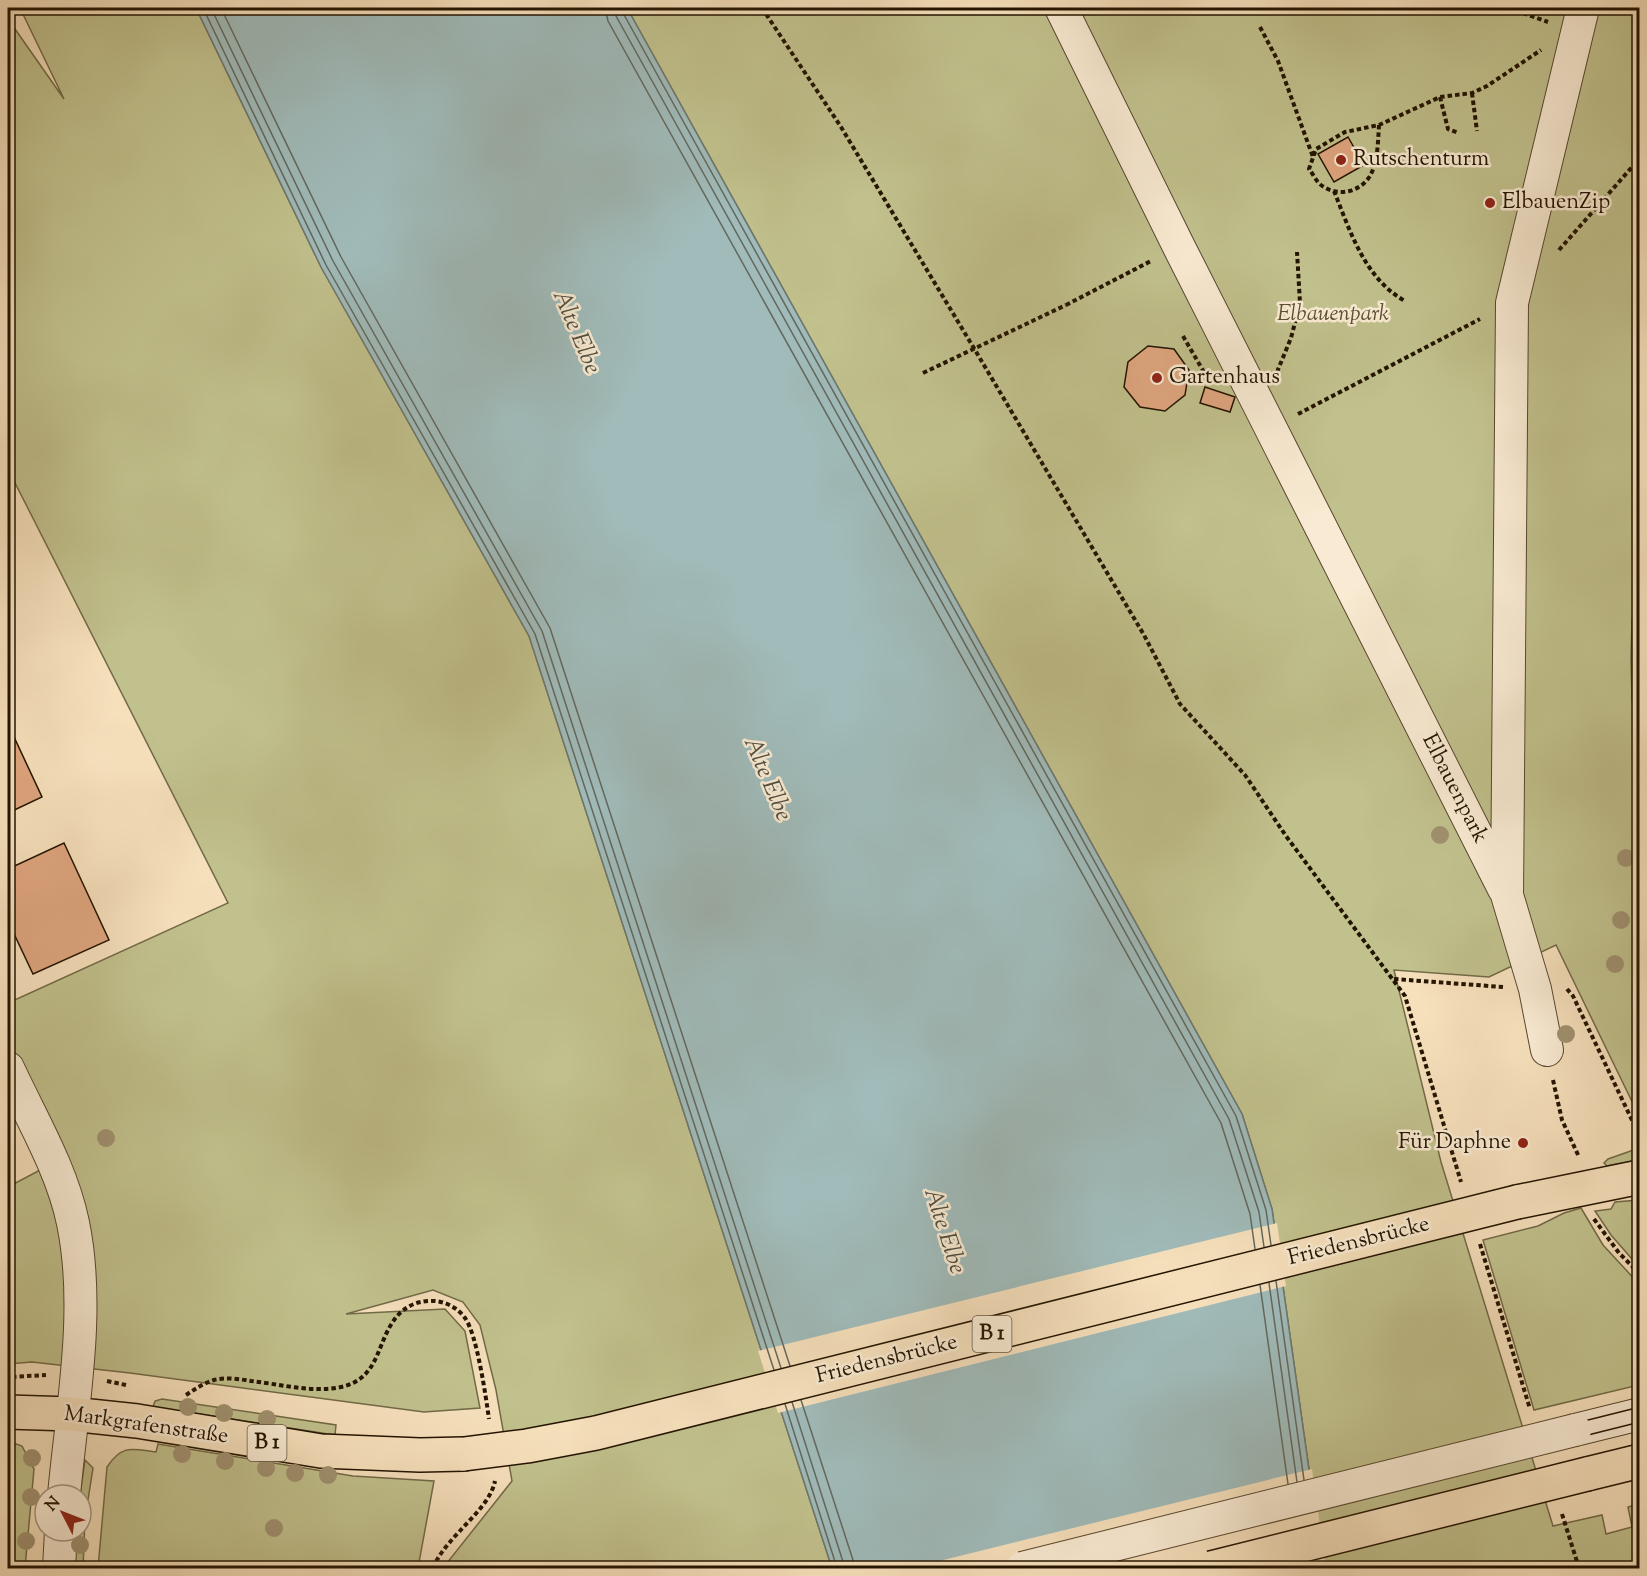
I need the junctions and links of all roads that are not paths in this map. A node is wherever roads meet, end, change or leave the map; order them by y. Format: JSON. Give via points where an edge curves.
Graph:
{"nodes":[{"id":1,"x":1061,"y":8,"type":"edge"},
{"id":2,"x":1578,"y":29,"type":"edge"},
{"id":3,"x":1507,"y":895,"type":"junction"},
{"id":4,"x":1547,"y":1050,"type":"road end"},
{"id":5,"x":8,"y":1068,"type":"edge"},
{"id":6,"x":16,"y":1108,"type":"edge"},
{"id":7,"x":1640,"y":1177,"type":"edge"},
{"id":8,"x":8,"y":1412,"type":"edge"},
{"id":9,"x":71,"y":1414,"type":"junction"},
{"id":10,"x":1640,"y":1414,"type":"edge"},
{"id":11,"x":464,"y":1454,"type":"joint"},
{"id":12,"x":1640,"y":1461,"type":"edge"},
{"id":13,"x":65,"y":1483,"type":"edge"},
{"id":14,"x":60,"y":1543,"type":"edge"},
{"id":15,"x":59,"y":1569,"type":"edge"},
{"id":16,"x":1022,"y":1569,"type":"edge"},
{"id":17,"x":1211,"y":1569,"type":"edge"}],
"edges":[{"from":1,"to":3,"type":"street","name":"Elbauenpark"},
{"from":2,"to":3,"type":"street","name":"Elbauenpark","via":[[1512,303]]},
{"from":3,"to":4,"type":"street","name":"Elbauenpark","via":[[1535,989]]},
{"from":5,"to":6,"type":"street"},
{"from":6,"to":9,"type":"street","via":[[62,1187],[73,1222],[80,1296],[77,1376]]},
{"from":7,"to":11,"type":"main road","name":"Friedensbrücke","number":"B 1","bridge":true,"via":[[1517,1202],[596,1433]]},
{"from":8,"to":9,"type":"main road","name":"Markgrafenstraße","number":"B 1"},
{"from":9,"to":11,"type":"main road","name":"Markgrafenstraße","number":"B 1","via":[[321,1450]]},
{"from":9,"to":13,"type":"street"},
{"from":10,"to":16,"type":"street","bridge":true},
{"from":12,"to":17,"type":"main road","bridge":true},
{"from":14,"to":15,"type":"street"}]}
